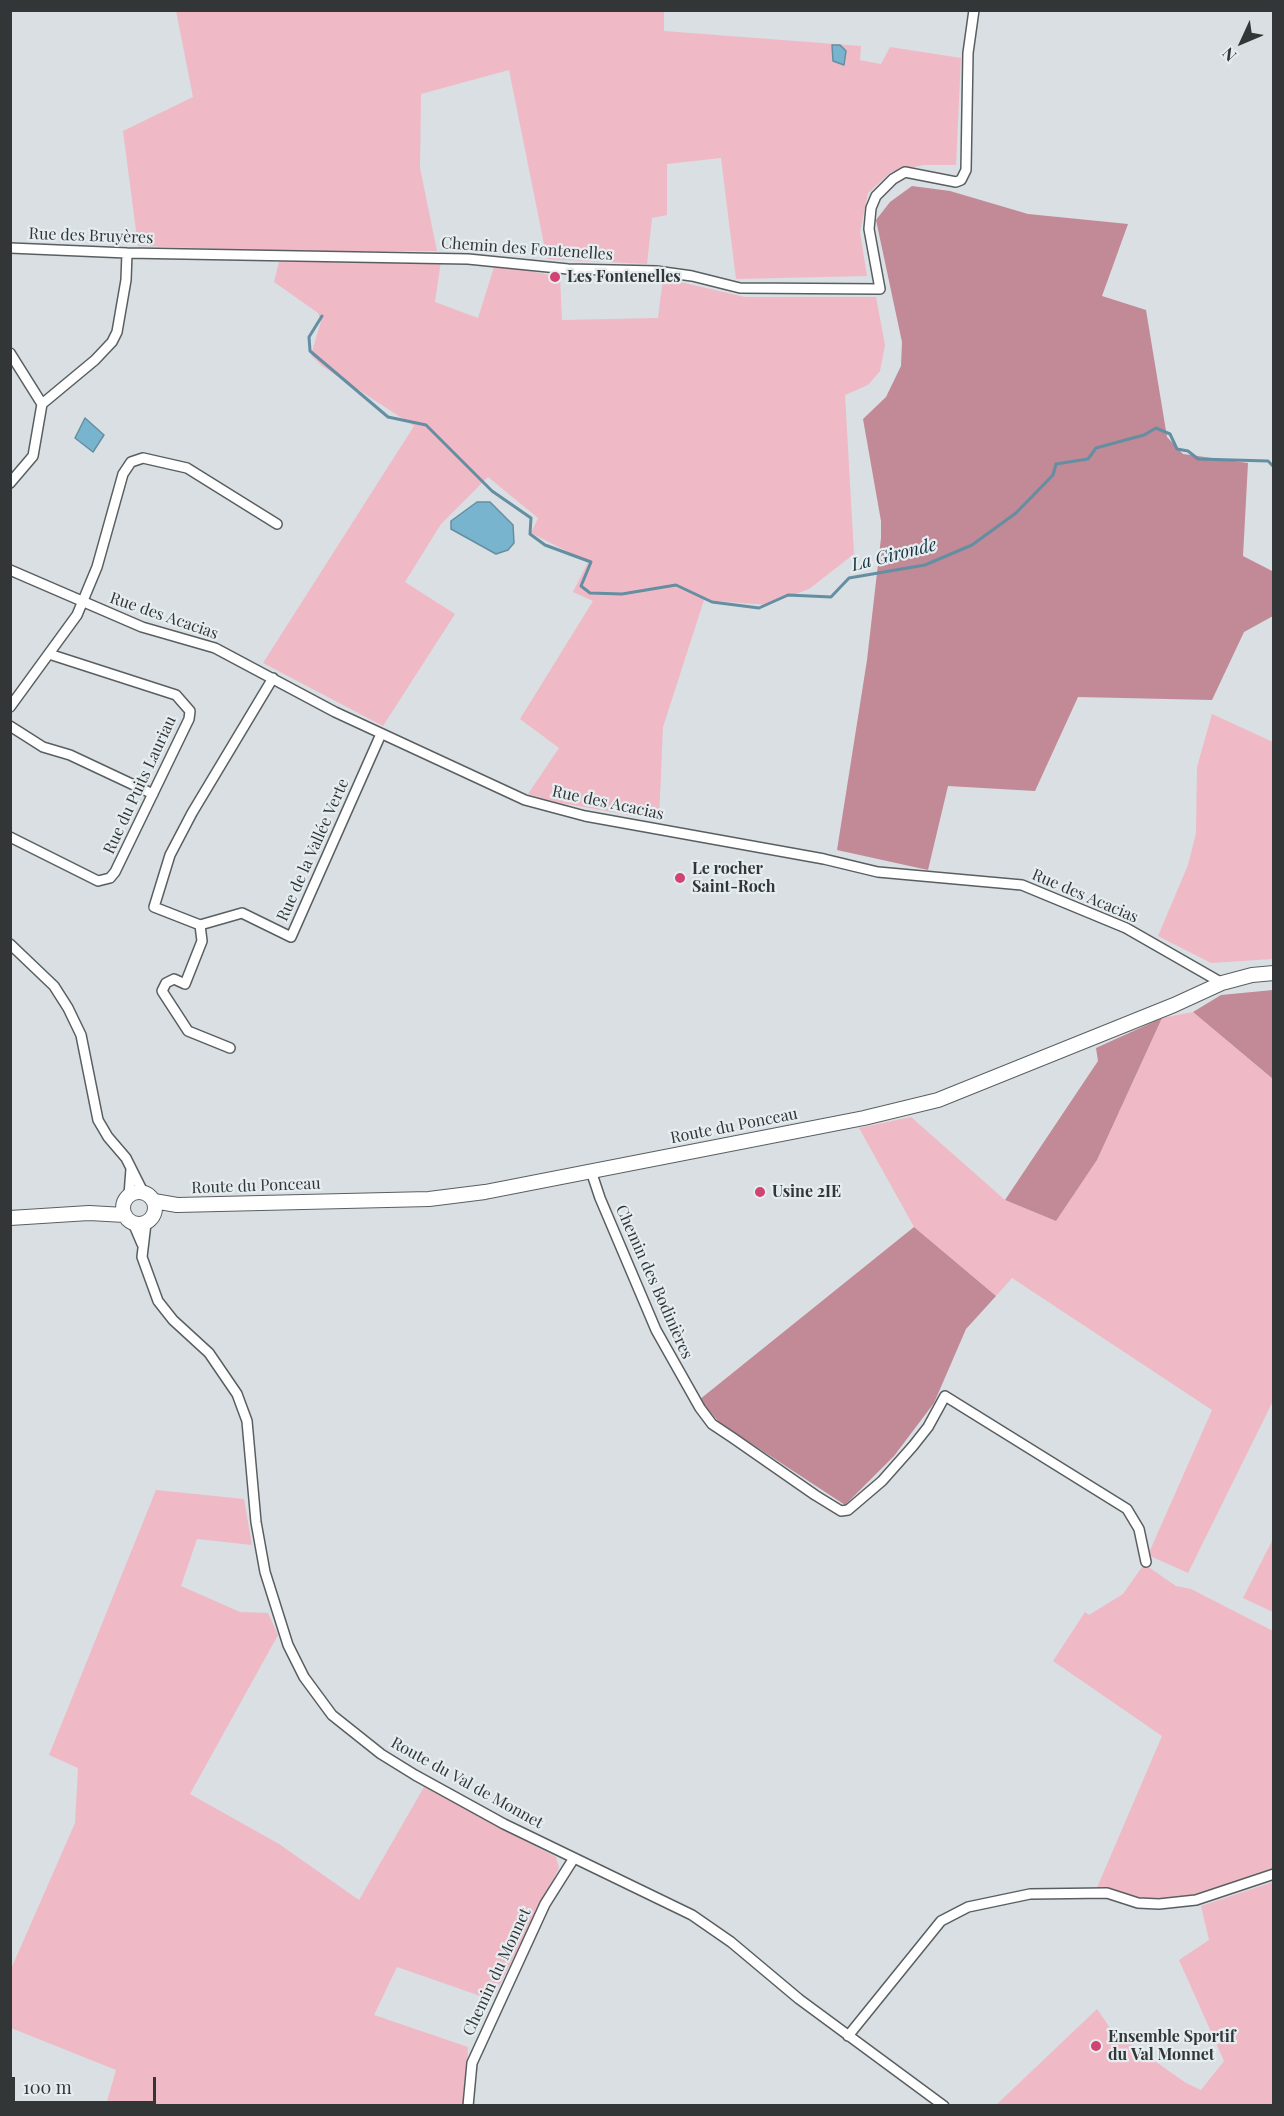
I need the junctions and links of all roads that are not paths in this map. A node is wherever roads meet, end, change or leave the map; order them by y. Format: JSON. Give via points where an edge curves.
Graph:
{"nodes":[{"id":1,"x":974,"y":10,"type":"edge"},
{"id":2,"x":10,"y":248,"type":"edge"},
{"id":3,"x":127,"y":253,"type":"junction"},
{"id":4,"x":170,"y":253,"type":"joint"},
{"id":5,"x":10,"y":353,"type":"edge"},
{"id":6,"x":42,"y":404,"type":"junction"},
{"id":7,"x":10,"y":483,"type":"edge"},
{"id":8,"x":277,"y":524,"type":"dead end"},
{"id":9,"x":10,"y":570,"type":"edge"},
{"id":10,"x":83,"y":602,"type":"junction"},
{"id":11,"x":49,"y":654,"type":"junction"},
{"id":12,"x":273,"y":678,"type":"junction"},
{"id":13,"x":10,"y":706,"type":"edge"},
{"id":14,"x":10,"y":726,"type":"edge"},
{"id":15,"x":381,"y":734,"type":"junction"},
{"id":16,"x":153,"y":794,"type":"junction"},
{"id":17,"x":10,"y":837,"type":"edge"},
{"id":18,"x":200,"y":925,"type":"junction"},
{"id":19,"x":10,"y":944,"type":"edge"},
{"id":20,"x":1274,"y":973,"type":"edge"},
{"id":21,"x":1221,"y":983,"type":"junction"},
{"id":22,"x":230,"y":1048,"type":"dead end"},
{"id":23,"x":591,"y":1171,"type":"junction"},
{"id":24,"x":139,"y":1208,"type":"junction"},
{"id":25,"x":10,"y":1218,"type":"edge"},
{"id":26,"x":1146,"y":1562,"type":"dead end"},
{"id":27,"x":574,"y":1858,"type":"junction"},
{"id":28,"x":1274,"y":1874,"type":"edge"},
{"id":29,"x":848,"y":2036,"type":"junction"},
{"id":30,"x":468,"y":2106,"type":"edge"},
{"id":31,"x":944,"y":2106,"type":"edge"}],
"edges":[{"from":1,"to":4,"type":"street","name":"Chemin des Fontenelles","via":[[968,53],[966,170],[956,182],[905,172],[876,196],[869,229],[880,289],[740,288],[656,271],[568,269],[490,260]]},
{"from":2,"to":3,"type":"street","name":"Rue des Bruyères"},
{"from":3,"to":4,"type":"street","name":"Rue des Bruyères"},
{"from":3,"to":6,"type":"street","via":[[121,319],[112,342]]},
{"from":5,"to":6,"type":"street"},
{"from":6,"to":7,"type":"street","via":[[33,456]]},
{"from":8,"to":10,"type":"street","via":[[187,468],[143,458],[131,462],[123,474]]},
{"from":9,"to":10,"type":"street","name":"Rue des Acacias"},
{"from":10,"to":11,"type":"street"},
{"from":10,"to":12,"type":"street","name":"Rue des Acacias","via":[[142,627],[215,648]]},
{"from":11,"to":13,"type":"street"},
{"from":11,"to":16,"type":"street","name":"Rue du Puits Lauriau","via":[[176,695],[186,704],[189,719]]},
{"from":12,"to":15,"type":"street","name":"Rue des Acacias"},
{"from":12,"to":18,"type":"street","via":[[170,855],[154,907]]},
{"from":14,"to":16,"type":"street","via":[[43,747],[70,755]]},
{"from":15,"to":18,"type":"street","name":"Rue de la Vallée Verte","via":[[291,937],[242,913]]},
{"from":15,"to":21,"type":"street","name":"Rue des Acacias","via":[[476,779],[554,809],[878,872],[1022,885],[1126,928]]},
{"from":16,"to":17,"type":"street","name":"Rue du Puits Lauriau","via":[[115,872],[103,881]]},
{"from":18,"to":22,"type":"street","via":[[202,941],[185,984],[174,979],[162,991],[188,1031]]},
{"from":19,"to":24,"type":"street","name":"Route du Val de Monnet","via":[[54,986],[68,1008],[81,1035],[98,1120],[131,1166]]},
{"from":20,"to":21,"type":"street","name":"Route du Ponceau"},
{"from":21,"to":23,"type":"street","name":"Route du Ponceau","via":[[938,1100]]},
{"from":23,"to":24,"type":"street","name":"Route du Ponceau","via":[[485,1192],[429,1198]]},
{"from":23,"to":26,"type":"street","name":"Chemin des Bodinières","via":[[656,1330],[712,1424],[815,1495],[848,1510],[900,1461],[928,1427],[945,1396],[1127,1509],[1139,1529]]},
{"from":24,"to":25,"type":"street","name":"Route du Ponceau"},
{"from":24,"to":27,"type":"street","name":"Route du Val de Monnet","via":[[142,1257],[158,1301],[215,1361],[237,1394],[247,1421],[256,1522],[265,1572],[288,1645],[317,1697],[332,1715],[381,1754],[504,1824]]},
{"from":27,"to":29,"type":"street","name":"Route du Val de Monnet","via":[[692,1915]]},
{"from":27,"to":30,"type":"street","name":"Chemin du Monnet","via":[[545,1904],[476,2053]]},
{"from":28,"to":29,"type":"street","via":[[1196,1900],[1160,1904],[1138,1903],[1107,1893],[1030,1894],[968,1907],[941,1921]]},
{"from":29,"to":31,"type":"street","name":"Route du Val de Monnet"}]}
